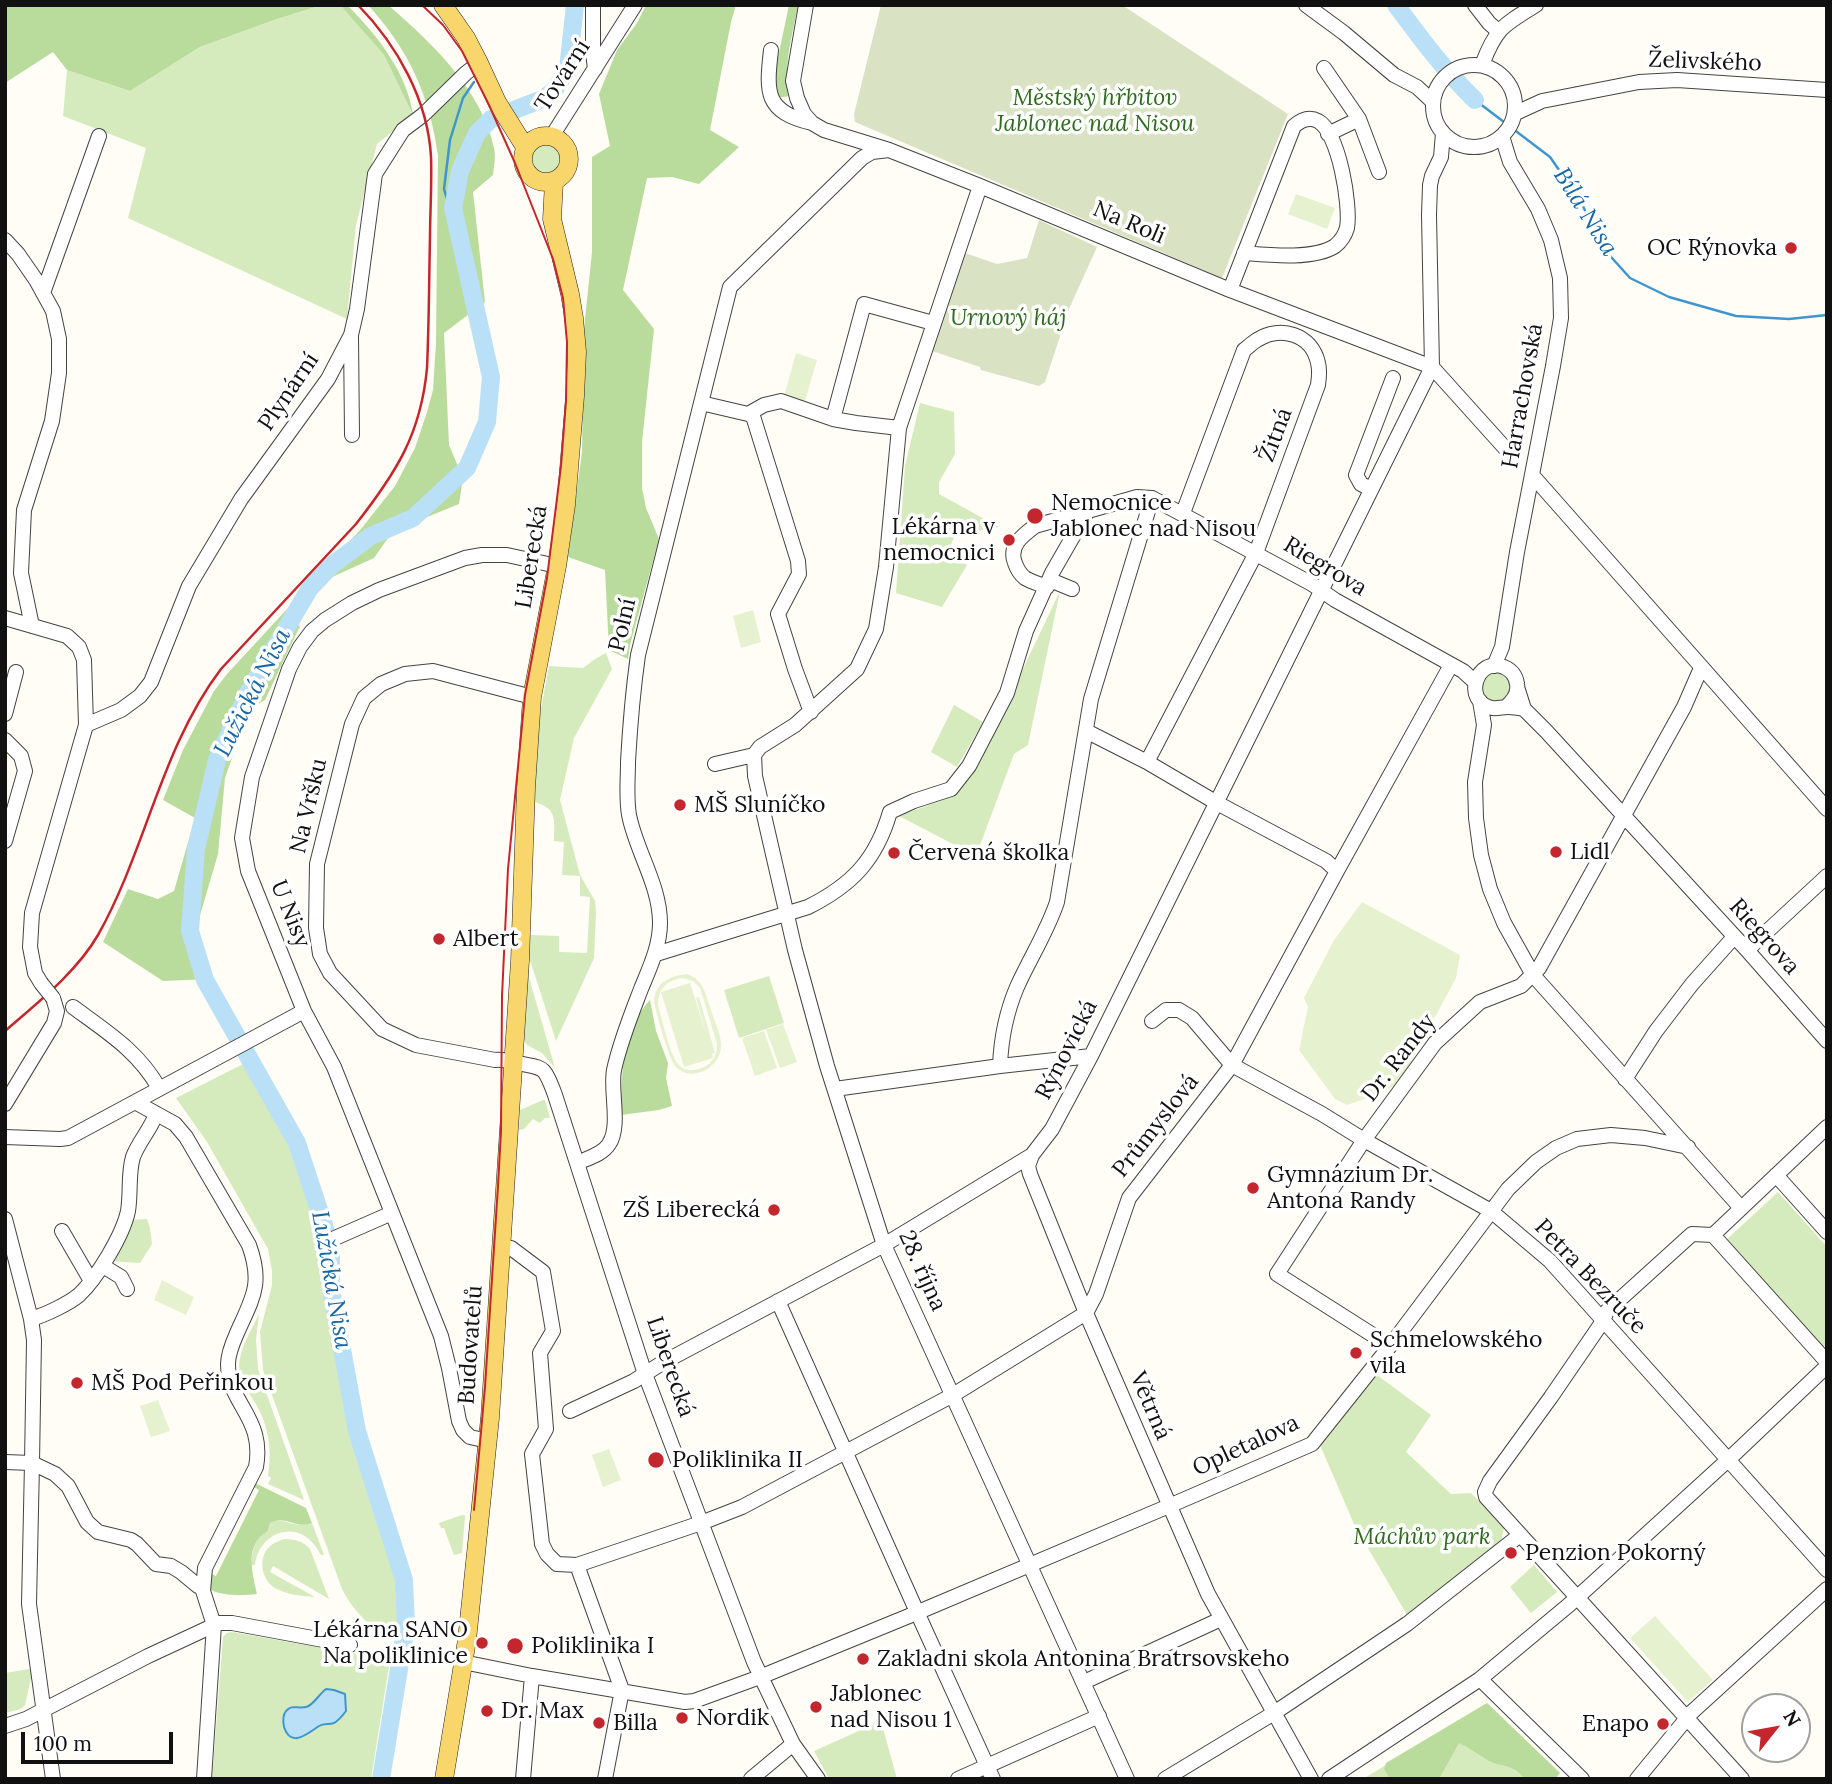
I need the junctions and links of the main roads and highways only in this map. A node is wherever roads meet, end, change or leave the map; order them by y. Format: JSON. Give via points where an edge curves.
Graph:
{"nodes":[{"id":1,"x":443,"y":5,"type":"edge"},
{"id":2,"x":543,"y":140,"type":"junction"},
{"id":3,"x":547,"y":182,"type":"junction"},
{"id":4,"x":521,"y":912,"type":"joint"},
{"id":5,"x":444,"y":1779,"type":"edge"}],
"edges":[{"from":1,"to":2,"type":"main road","name":"Liberecká","via":[[480,62],[512,126]]},
{"from":2,"to":3,"type":"main road","name":"Liberecká","via":[[523,159],[529,175]]},
{"from":2,"to":3,"type":"main road","name":"Liberecká","via":[[567,149],[570,162],[564,174]]},
{"from":3,"to":4,"type":"main road","name":"Liberecká","via":[[570,294],[576,352],[557,566],[532,697]]},
{"from":4,"to":5,"type":"main road","name":"Budovatelů","via":[[488,1441],[474,1582]]}]}
